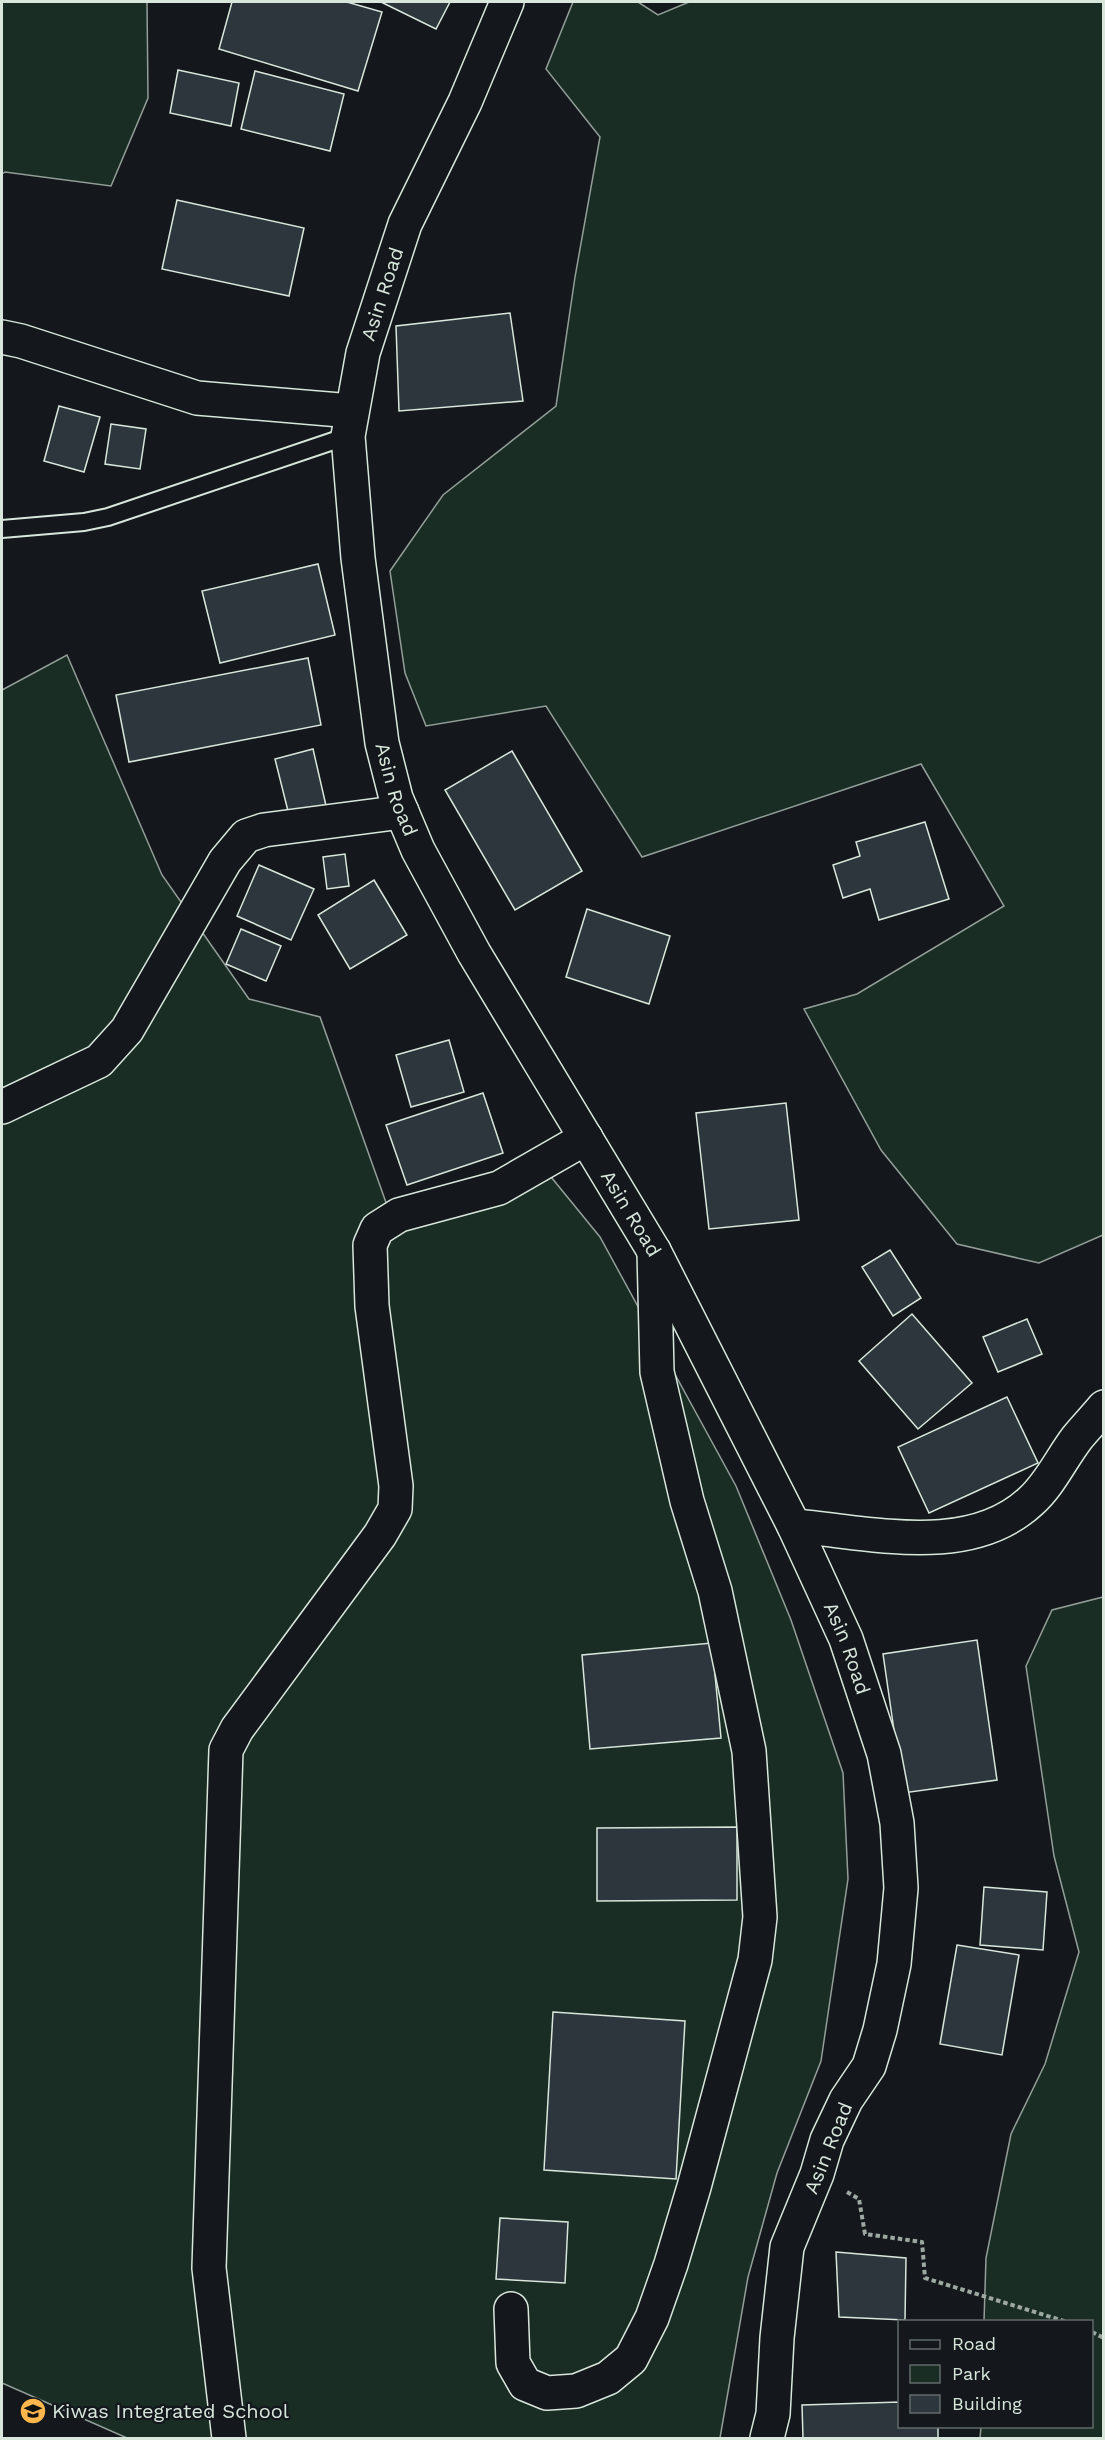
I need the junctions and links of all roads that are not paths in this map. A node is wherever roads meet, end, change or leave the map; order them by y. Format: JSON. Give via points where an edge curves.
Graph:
{"nodes":[{"id":1,"x":507,"y":2,"type":"edge"},
{"id":2,"x":2,"y":337,"type":"edge"},
{"id":3,"x":350,"y":424,"type":"junction"},
{"id":4,"x":2,"y":530,"type":"edge"},
{"id":5,"x":402,"y":812,"type":"junction"},
{"id":6,"x":2,"y":1107,"type":"edge"},
{"id":7,"x":586,"y":1138,"type":"junction"},
{"id":8,"x":654,"y":1251,"type":"junction"},
{"id":9,"x":1104,"y":1407,"type":"edge"},
{"id":10,"x":794,"y":1526,"type":"junction"},
{"id":11,"x":511,"y":2309,"type":"dead end"},
{"id":12,"x":230,"y":2439,"type":"edge"},
{"id":13,"x":767,"y":2439,"type":"edge"}],
"edges":[{"from":1,"to":3,"type":"street","name":"Asin Road","via":[[465,102],[405,224],[363,353]]},
{"from":2,"to":3,"type":"street","via":[[197,398]]},
{"from":3,"to":4,"type":"lane","via":[[108,517]]},
{"from":3,"to":5,"type":"street","name":"Asin Road","via":[[358,558],[374,691],[382,743]]},
{"from":5,"to":6,"type":"street","via":[[264,830],[246,836],[225,861],[127,1030],[99,1061]]},
{"from":5,"to":7,"type":"street","name":"Asin Road","via":[[418,850],[474,953]]},
{"from":7,"to":8,"type":"street","name":"Asin Road"},
{"from":7,"to":12,"type":"street","via":[[499,1188],[399,1215],[377,1229],[370,1245],[372,1306],[396,1486],[395,1509],[381,1535],[225,1750],[209,2268]]},
{"from":8,"to":10,"type":"street","name":"Asin Road"},
{"from":8,"to":11,"type":"street","via":[[657,1372],[687,1501],[715,1591],[749,1751],[759,1917],[755,1960],[671,2264],[652,2318],[631,2359],[608,2378],[576,2391],[547,2393],[525,2384],[513,2363]]},
{"from":9,"to":10,"type":"street","via":[[1040,1492],[998,1524],[934,1538]]},
{"from":10,"to":13,"type":"street","name":"Asin Road","via":[[846,1639],[884,1754],[897,1823],[901,1888],[894,1964],[869,2066],[846,2100],[827,2140],[787,2247],[773,2414]]}]}
